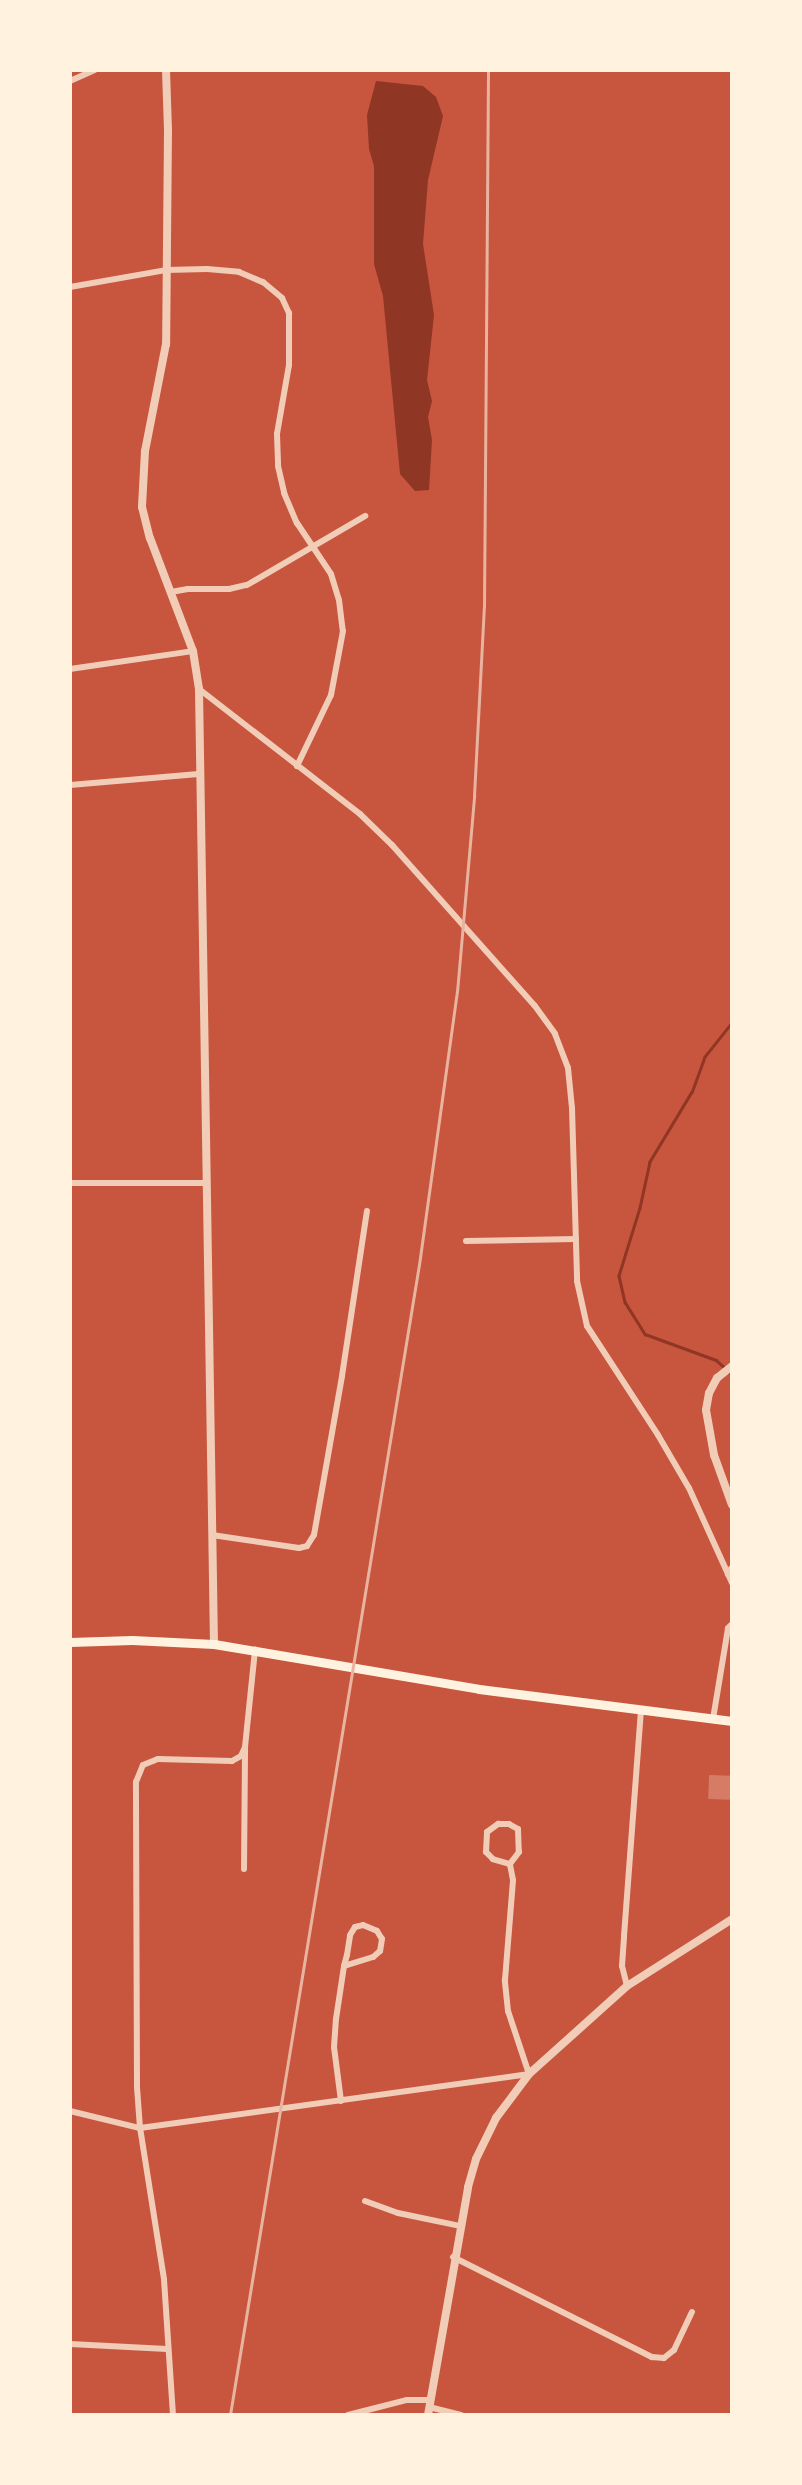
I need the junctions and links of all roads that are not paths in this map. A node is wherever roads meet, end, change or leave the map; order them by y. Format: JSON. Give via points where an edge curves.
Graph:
{"nodes":[{"id":1,"x":95,"y":70,"type":"edge"},
{"id":2,"x":166,"y":70,"type":"edge"},
{"id":3,"x":70,"y":81,"type":"edge"},
{"id":4,"x":166,"y":271,"type":"junction"},
{"id":5,"x":70,"y":287,"type":"edge"},
{"id":6,"x":365,"y":516,"type":"dead end"},
{"id":7,"x":313,"y":548,"type":"junction"},
{"id":8,"x":171,"y":592,"type":"junction"},
{"id":9,"x":193,"y":651,"type":"junction"},
{"id":10,"x":70,"y":670,"type":"edge"},
{"id":11,"x":199,"y":689,"type":"junction"},
{"id":12,"x":297,"y":766,"type":"junction"},
{"id":13,"x":200,"y":774,"type":"junction"},
{"id":14,"x":70,"y":785,"type":"edge"},
{"id":15,"x":207,"y":1182,"type":"junction"},
{"id":16,"x":70,"y":1183,"type":"edge"},
{"id":17,"x":367,"y":1211,"type":"dead end"},
{"id":18,"x":576,"y":1239,"type":"junction"},
{"id":19,"x":466,"y":1241,"type":"dead end"},
{"id":20,"x":732,"y":1366,"type":"edge"},
{"id":21,"x":732,"y":1505,"type":"edge"},
{"id":22,"x":212,"y":1535,"type":"junction"},
{"id":23,"x":731,"y":1575,"type":"edge"},
{"id":24,"x":732,"y":1624,"type":"edge"},
{"id":25,"x":70,"y":1642,"type":"edge"},
{"id":26,"x":214,"y":1644,"type":"junction"},
{"id":27,"x":255,"y":1650,"type":"junction"},
{"id":28,"x":641,"y":1711,"type":"junction"},
{"id":29,"x":713,"y":1719,"type":"junction"},
{"id":30,"x":732,"y":1721,"type":"edge"},
{"id":31,"x":245,"y":1747,"type":"junction"},
{"id":32,"x":509,"y":1864,"type":"junction"},
{"id":33,"x":244,"y":1868,"type":"dead end"},
{"id":34,"x":732,"y":1919,"type":"edge"},
{"id":35,"x":344,"y":1966,"type":"junction"},
{"id":36,"x":627,"y":1986,"type":"junction"},
{"id":37,"x":529,"y":2074,"type":"junction"},
{"id":38,"x":341,"y":2101,"type":"junction"},
{"id":39,"x":70,"y":2110,"type":"edge"},
{"id":40,"x":140,"y":2128,"type":"junction"},
{"id":41,"x":365,"y":2201,"type":"dead end"},
{"id":42,"x":460,"y":2226,"type":"junction"},
{"id":43,"x":453,"y":2257,"type":"junction"},
{"id":44,"x":692,"y":2312,"type":"dead end"},
{"id":45,"x":70,"y":2344,"type":"edge"},
{"id":46,"x":167,"y":2350,"type":"junction"},
{"id":47,"x":429,"y":2407,"type":"edge"},
{"id":48,"x":173,"y":2415,"type":"edge"},
{"id":49,"x":348,"y":2415,"type":"edge"},
{"id":50,"x":461,"y":2415,"type":"edge"}],
"edges":[{"from":1,"to":3,"type":"street"},
{"from":2,"to":4,"type":"street"},
{"from":4,"to":5,"type":"street"},
{"from":4,"to":7,"type":"street","via":[[239,272],[263,282],[282,298],[291,335],[277,434],[278,466],[284,493]]},
{"from":4,"to":8,"type":"street","via":[[166,344],[142,478],[142,507]]},
{"from":6,"to":7,"type":"street"},
{"from":7,"to":8,"type":"street","via":[[247,584]]},
{"from":7,"to":12,"type":"street","via":[[331,573],[343,631],[331,695]]},
{"from":8,"to":9,"type":"street"},
{"from":9,"to":10,"type":"street"},
{"from":9,"to":11,"type":"street"},
{"from":11,"to":12,"type":"street"},
{"from":11,"to":13,"type":"street"},
{"from":12,"to":18,"type":"street","via":[[392,845],[555,1034],[568,1068]]},
{"from":13,"to":14,"type":"street"},
{"from":13,"to":15,"type":"street"},
{"from":15,"to":16,"type":"street"},
{"from":15,"to":22,"type":"street"},
{"from":17,"to":22,"type":"street","via":[[314,1535],[307,1546],[299,1548]]},
{"from":18,"to":19,"type":"street"},
{"from":18,"to":23,"type":"street","via":[[577,1281],[587,1326],[658,1435]]},
{"from":20,"to":21,"type":"street","via":[[717,1378],[706,1410],[714,1455]]},
{"from":22,"to":26,"type":"street"},
{"from":24,"to":29,"type":"street"},
{"from":25,"to":26,"type":"main road"},
{"from":26,"to":27,"type":"main road"},
{"from":27,"to":28,"type":"main road"},
{"from":27,"to":31,"type":"street"},
{"from":28,"to":29,"type":"main road"},
{"from":28,"to":36,"type":"street","via":[[622,1966]]},
{"from":29,"to":30,"type":"main road"},
{"from":31,"to":33,"type":"street"},
{"from":31,"to":40,"type":"street","via":[[233,1761],[158,1759],[138,1772]]},
{"from":32,"to":32,"type":"street","via":[[519,1852],[518,1829],[498,1824],[487,1832],[486,1852]]},
{"from":32,"to":37,"type":"street","via":[[513,1881],[505,1980],[508,2011]]},
{"from":34,"to":36,"type":"street"},
{"from":35,"to":35,"type":"street","via":[[355,1927],[363,1924],[377,1931],[382,1939],[380,1951]]},
{"from":35,"to":38,"type":"street","via":[[334,2047]]},
{"from":36,"to":37,"type":"street"},
{"from":37,"to":38,"type":"street"},
{"from":37,"to":42,"type":"street","via":[[481,2146]]},
{"from":38,"to":40,"type":"street"},
{"from":39,"to":40,"type":"street"},
{"from":40,"to":46,"type":"street","via":[[164,2279]]},
{"from":41,"to":42,"type":"street"},
{"from":42,"to":43,"type":"street"},
{"from":43,"to":44,"type":"street","via":[[652,2357],[664,2358],[674,2350]]},
{"from":43,"to":47,"type":"street"},
{"from":45,"to":46,"type":"street"},
{"from":46,"to":48,"type":"street"},
{"from":47,"to":49,"type":"street","via":[[407,2400]]},
{"from":47,"to":50,"type":"street"}]}
